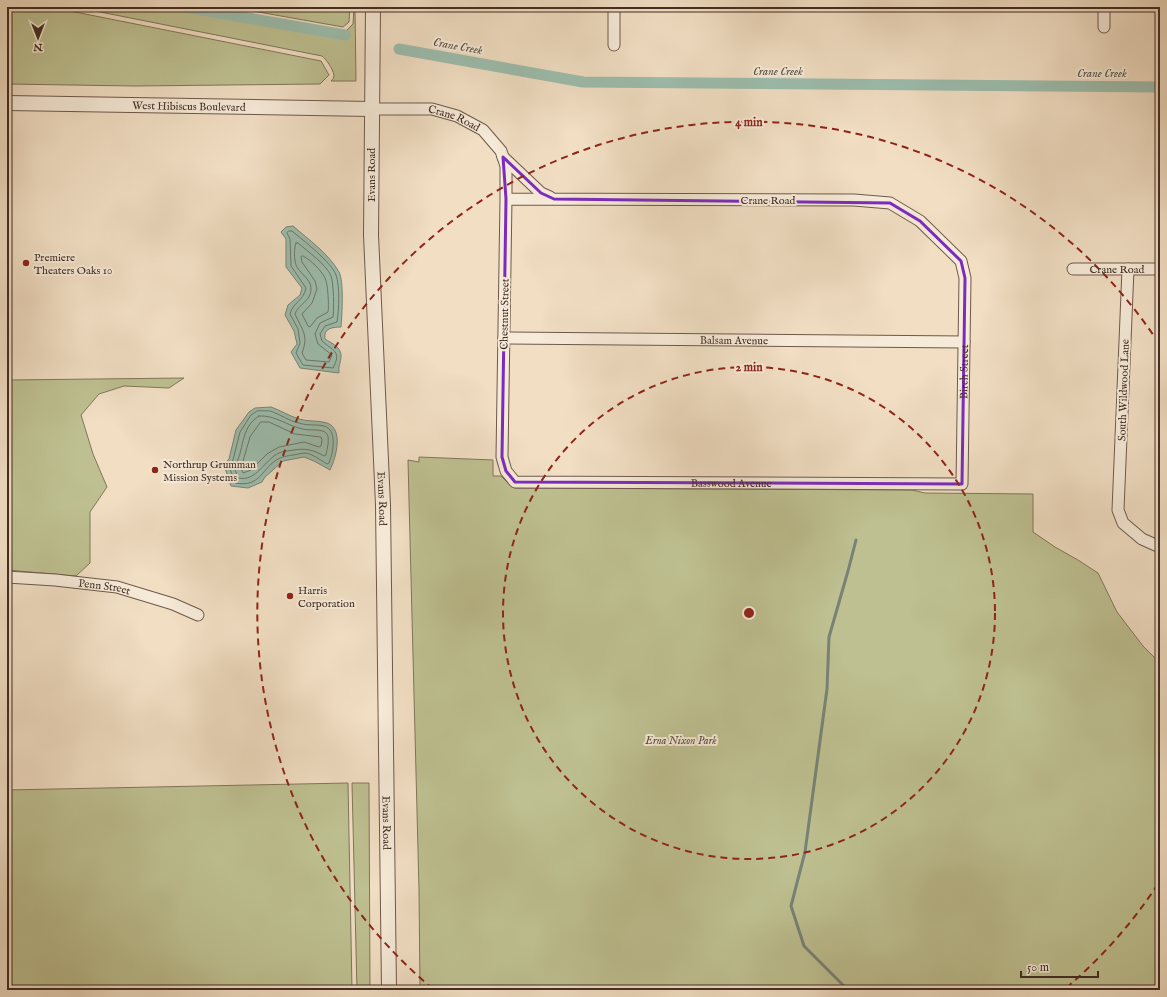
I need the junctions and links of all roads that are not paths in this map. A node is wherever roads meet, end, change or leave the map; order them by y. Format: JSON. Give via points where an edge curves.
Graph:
{"nodes":[{"id":1,"x":373,"y":7,"type":"edge"},
{"id":2,"x":614,"y":7,"type":"edge"},
{"id":3,"x":1104,"y":7,"type":"edge"},
{"id":4,"x":1104,"y":27,"type":"dead end"},
{"id":5,"x":614,"y":45,"type":"dead end"},
{"id":6,"x":7,"y":103,"type":"edge"},
{"id":7,"x":371,"y":109,"type":"junction"},
{"id":8,"x":502,"y":156,"type":"junction"},
{"id":9,"x":506,"y":198,"type":"junction"},
{"id":10,"x":554,"y":199,"type":"junction"},
{"id":11,"x":961,"y":261,"type":"joint"},
{"id":12,"x":1074,"y":269,"type":"dead end"},
{"id":13,"x":1160,"y":269,"type":"edge"},
{"id":14,"x":1128,"y":270,"type":"junction"},
{"id":15,"x":504,"y":338,"type":"junction"},
{"id":16,"x":964,"y":342,"type":"junction"},
{"id":17,"x":506,"y":471,"type":"joint"},
{"id":18,"x":962,"y":484,"type":"joint"},
{"id":19,"x":1160,"y":547,"type":"edge"},
{"id":20,"x":7,"y":577,"type":"edge"},
{"id":21,"x":198,"y":615,"type":"dead end"},
{"id":22,"x":389,"y":990,"type":"edge"}],
"edges":[{"from":1,"to":7,"type":"street","name":"Evans Road"},
{"from":2,"to":5,"type":"street"},
{"from":3,"to":4,"type":"street"},
{"from":6,"to":7,"type":"street","name":"West Hibiscus Boulevard"},
{"from":7,"to":8,"type":"street","name":"Crane Road","via":[[432,109],[457,116],[483,130],[501,151]]},
{"from":7,"to":22,"type":"street","name":"Evans Road","via":[[371,235],[383,519]]},
{"from":8,"to":9,"type":"street","name":"Chestnut Street","via":[[506,166]]},
{"from":8,"to":10,"type":"street","name":"Crane Road","via":[[541,193]]},
{"from":9,"to":10,"type":"street","name":"Crane Road"},
{"from":9,"to":15,"type":"street","name":"Chestnut Street"},
{"from":10,"to":11,"type":"street","name":"Crane Road","via":[[846,200],[890,203],[920,221]]},
{"from":11,"to":16,"type":"street","name":"Birch Street","via":[[964,278]]},
{"from":12,"to":14,"type":"street","name":"Crane Road"},
{"from":13,"to":14,"type":"street","name":"Crane Road"},
{"from":14,"to":19,"type":"street","name":"South Wildwood Lane","via":[[1118,510],[1123,523],[1142,539]]},
{"from":15,"to":16,"type":"street","name":"Balsam Avenue"},
{"from":15,"to":17,"type":"street","name":"Chestnut Street","via":[[502,457]]},
{"from":16,"to":18,"type":"street","name":"Birch Street"},
{"from":17,"to":18,"type":"street","name":"Basswood Avenue","via":[[515,482]]},
{"from":20,"to":21,"type":"street","name":"Penn Street","via":[[117,587],[173,604]]}]}
